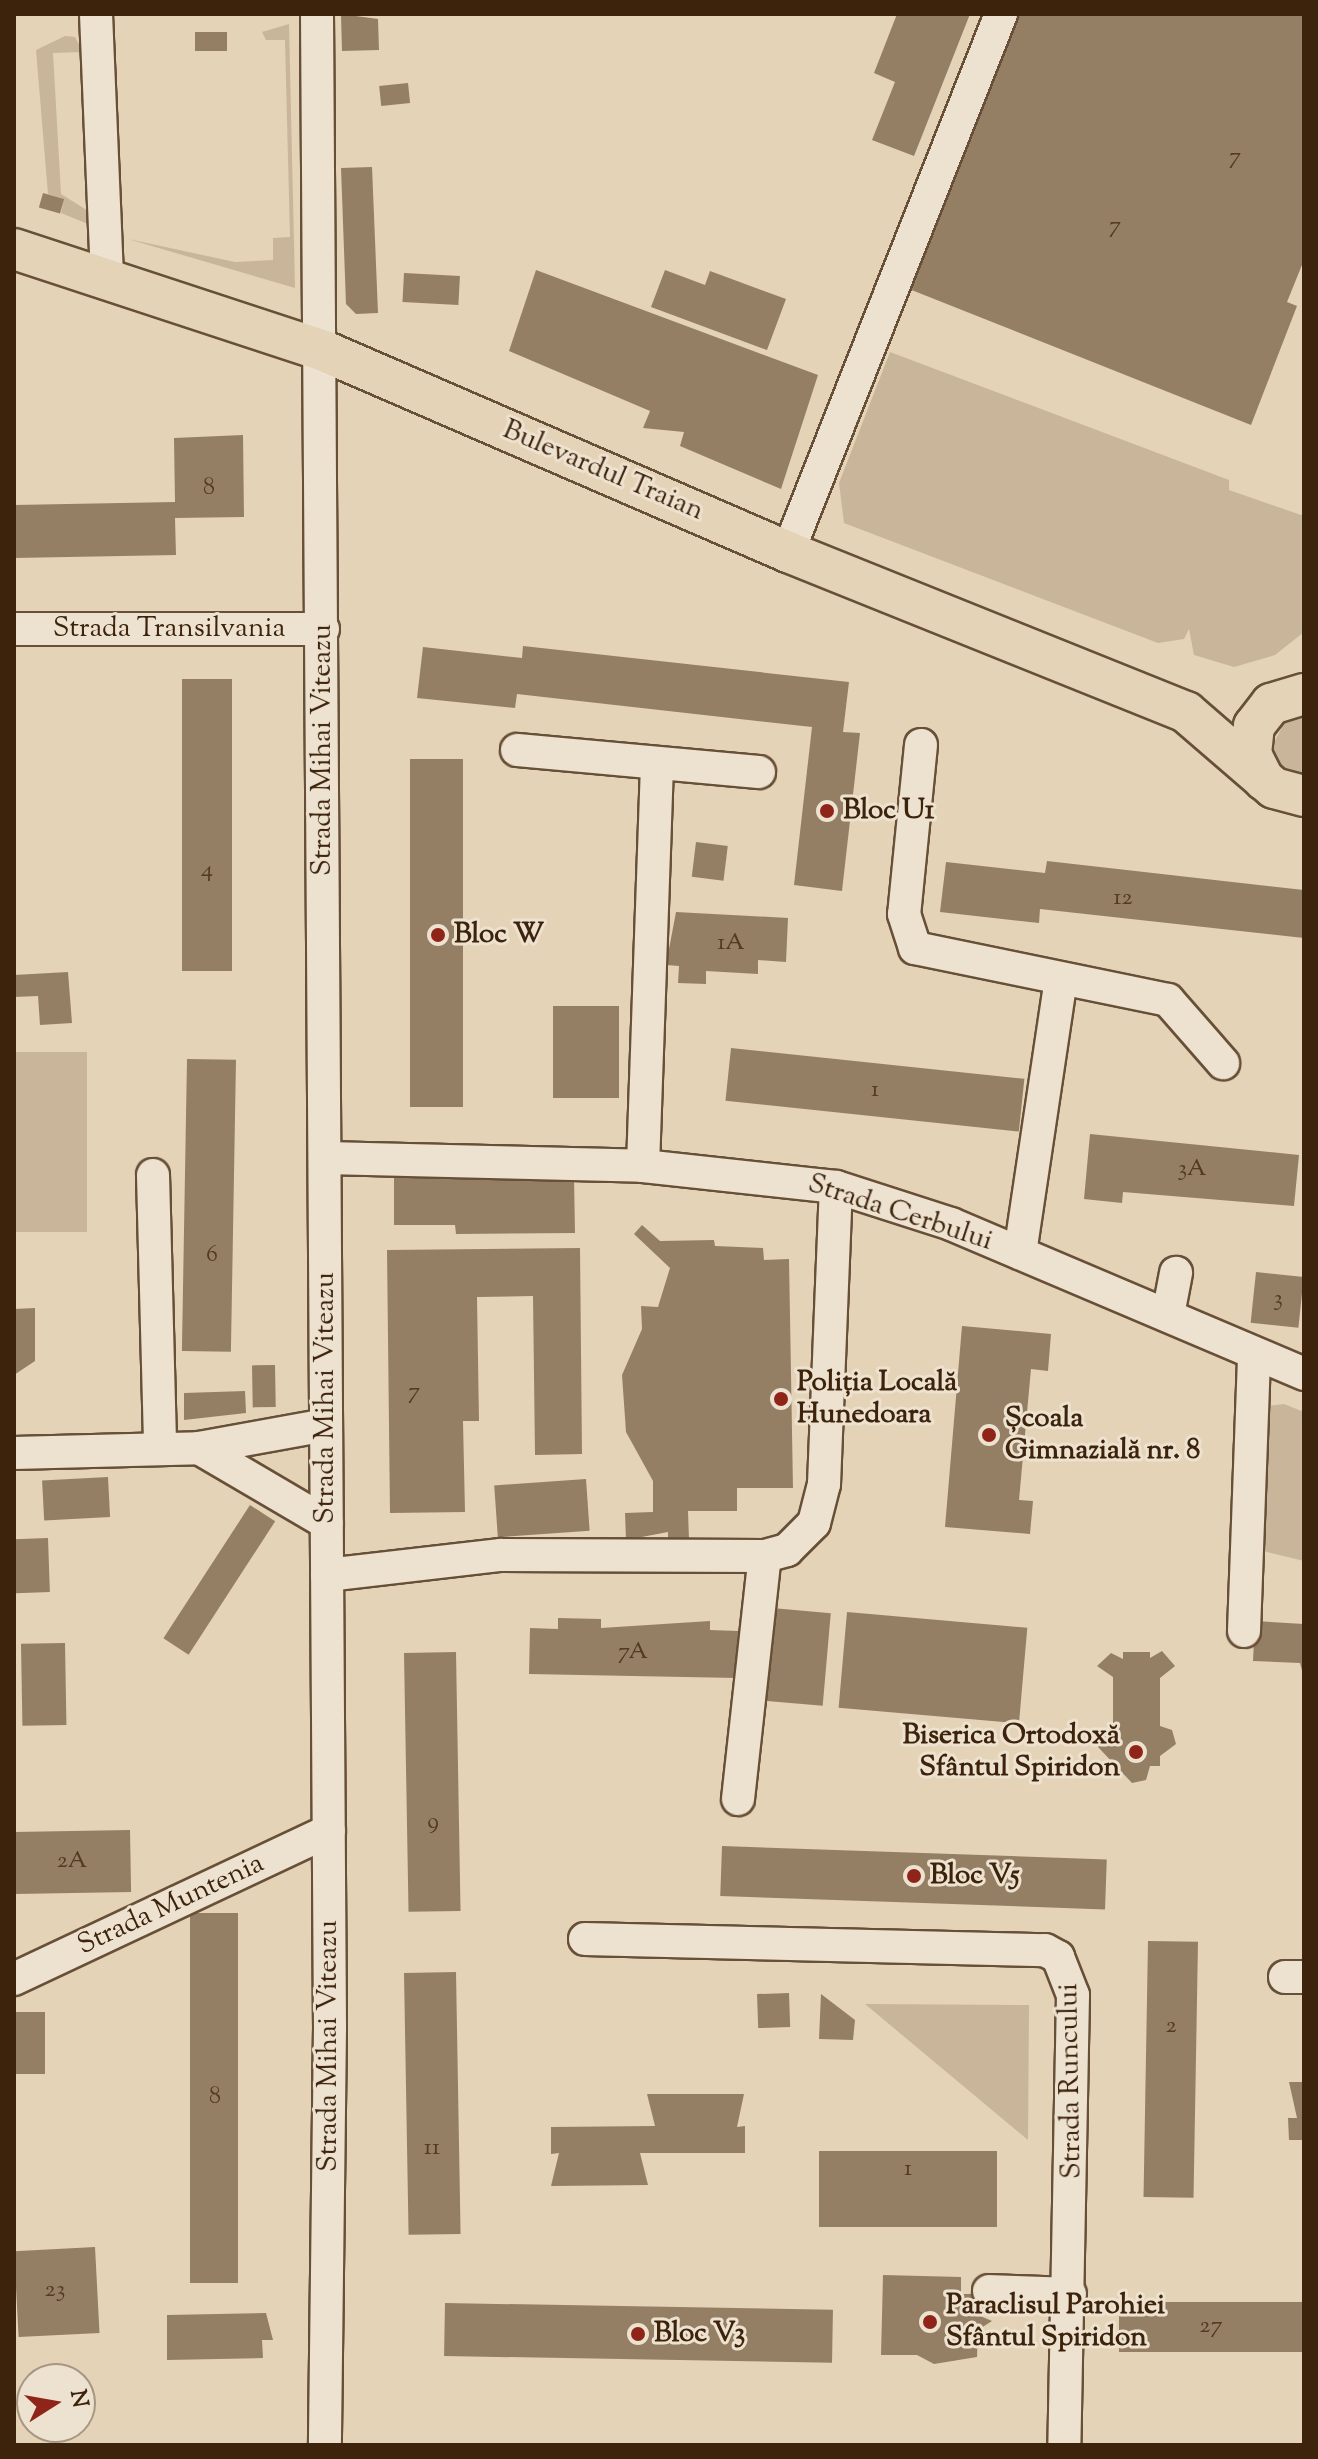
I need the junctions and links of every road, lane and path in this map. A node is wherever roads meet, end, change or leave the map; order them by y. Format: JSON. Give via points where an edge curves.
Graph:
{"nodes":[{"id":1,"x":96,"y":14,"type":"edge"},
{"id":2,"x":317,"y":14,"type":"edge"},
{"id":3,"x":1001,"y":14,"type":"edge"},
{"id":4,"x":14,"y":249,"type":"edge"},
{"id":5,"x":107,"y":275,"type":"junction"},
{"id":6,"x":324,"y":351,"type":"junction"},
{"id":7,"x":788,"y":552,"type":"junction"},
{"id":8,"x":14,"y":629,"type":"edge"},
{"id":9,"x":323,"y":629,"type":"junction"},
{"id":10,"x":1288,"y":699,"type":"edge"},
{"id":11,"x":1186,"y":712,"type":"junction"},
{"id":12,"x":921,"y":745,"type":"dead end"},
{"id":13,"x":517,"y":750,"type":"dead end"},
{"id":14,"x":657,"y":763,"type":"junction"},
{"id":15,"x":759,"y":772,"type":"dead end"},
{"id":16,"x":1264,"y":780,"type":"junction"},
{"id":17,"x":1304,"y":796,"type":"edge"},
{"id":18,"x":1061,"y":979,"type":"junction"},
{"id":19,"x":1223,"y":1063,"type":"dead end"},
{"id":20,"x":326,"y":1158,"type":"junction"},
{"id":21,"x":643,"y":1166,"type":"junction"},
{"id":22,"x":153,"y":1175,"type":"dead end"},
{"id":23,"x":836,"y":1187,"type":"junction"},
{"id":24,"x":1020,"y":1253,"type":"junction"},
{"id":25,"x":1176,"y":1273,"type":"dead end"},
{"id":26,"x":1168,"y":1315,"type":"junction"},
{"id":27,"x":1254,"y":1354,"type":"junction"},
{"id":28,"x":1304,"y":1374,"type":"edge"},
{"id":29,"x":326,"y":1425,"type":"junction"},
{"id":30,"x":160,"y":1448,"type":"junction"},
{"id":31,"x":199,"y":1448,"type":"junction"},
{"id":32,"x":14,"y":1453,"type":"edge"},
{"id":33,"x":327,"y":1523,"type":"junction"},
{"id":34,"x":765,"y":1556,"type":"junction"},
{"id":35,"x":327,"y":1575,"type":"junction"},
{"id":36,"x":1244,"y":1631,"type":"dead end"},
{"id":37,"x":738,"y":1799,"type":"dead end"},
{"id":38,"x":329,"y":1831,"type":"junction"},
{"id":39,"x":585,"y":1939,"type":"dead end"},
{"id":40,"x":14,"y":1979,"type":"edge"},
{"id":41,"x":989,"y":2291,"type":"dead end"},
{"id":42,"x":1070,"y":2294,"type":"junction"},
{"id":43,"x":325,"y":2445,"type":"edge"},
{"id":44,"x":1064,"y":2445,"type":"edge"}],
"edges":[{"from":1,"to":5,"type":"street"},
{"from":2,"to":6,"type":"street","name":"Strada Mihai Viteazu"},
{"from":3,"to":7,"type":"street"},
{"from":4,"to":5,"type":"main road","name":"Bulevardul Traian"},
{"from":5,"to":6,"type":"main road","name":"Bulevardul Traian"},
{"from":6,"to":7,"type":"main road","name":"Bulevardul Traian"},
{"from":6,"to":9,"type":"street","name":"Strada Mihai Viteazu"},
{"from":7,"to":11,"type":"main road","name":"Bulevardul Traian"},
{"from":8,"to":9,"type":"street","name":"Strada Transilvania"},
{"from":9,"to":20,"type":"street","name":"Strada Mihai Viteazu"},
{"from":10,"to":11,"type":"main road","name":"Bulevardul Traian"},
{"from":10,"to":16,"type":"main road","name":"Bulevardul Traian","via":[[1250,740]]},
{"from":11,"to":16,"type":"main road","name":"Bulevardul Traian"},
{"from":12,"to":18,"type":"street","via":[[904,914],[908,941],[923,952]]},
{"from":13,"to":14,"type":"street"},
{"from":14,"to":15,"type":"street"},
{"from":14,"to":21,"type":"street"},
{"from":16,"to":17,"type":"main road","name":"Bulevardul Traian"},
{"from":18,"to":19,"type":"street","via":[[1178,1004]]},
{"from":18,"to":24,"type":"street"},
{"from":20,"to":21,"type":"street","name":"Strada Cerbului"},
{"from":20,"to":29,"type":"street","name":"Strada Mihai Viteazu"},
{"from":21,"to":23,"type":"street","name":"Strada Cerbului"},
{"from":22,"to":30,"type":"street"},
{"from":23,"to":24,"type":"street","name":"Strada Cerbului"},
{"from":23,"to":34,"type":"street","via":[[820,1507],[807,1535]]},
{"from":24,"to":26,"type":"street","name":"Strada Cerbului"},
{"from":25,"to":26,"type":"street"},
{"from":26,"to":27,"type":"street","name":"Strada Cerbului"},
{"from":27,"to":28,"type":"street","name":"Strada Cerbului"},
{"from":27,"to":36,"type":"street"},
{"from":29,"to":31,"type":"street"},
{"from":29,"to":33,"type":"street","name":"Strada Mihai Viteazu"},
{"from":30,"to":31,"type":"street"},
{"from":30,"to":32,"type":"street"},
{"from":31,"to":33,"type":"street"},
{"from":33,"to":35,"type":"street","name":"Strada Mihai Viteazu"},
{"from":34,"to":35,"type":"street","via":[[501,1555]]},
{"from":34,"to":37,"type":"street"},
{"from":35,"to":38,"type":"street","name":"Strada Mihai Viteazu"},
{"from":38,"to":40,"type":"street","name":"Strada Muntenia"},
{"from":38,"to":43,"type":"street","name":"Strada Mihai Viteazu"},
{"from":39,"to":42,"type":"street","name":"Strada Runcului","via":[[1045,1950],[1058,1957],[1073,1995]]},
{"from":41,"to":42,"type":"street"},
{"from":42,"to":44,"type":"street","name":"Strada Runcului"}]}
